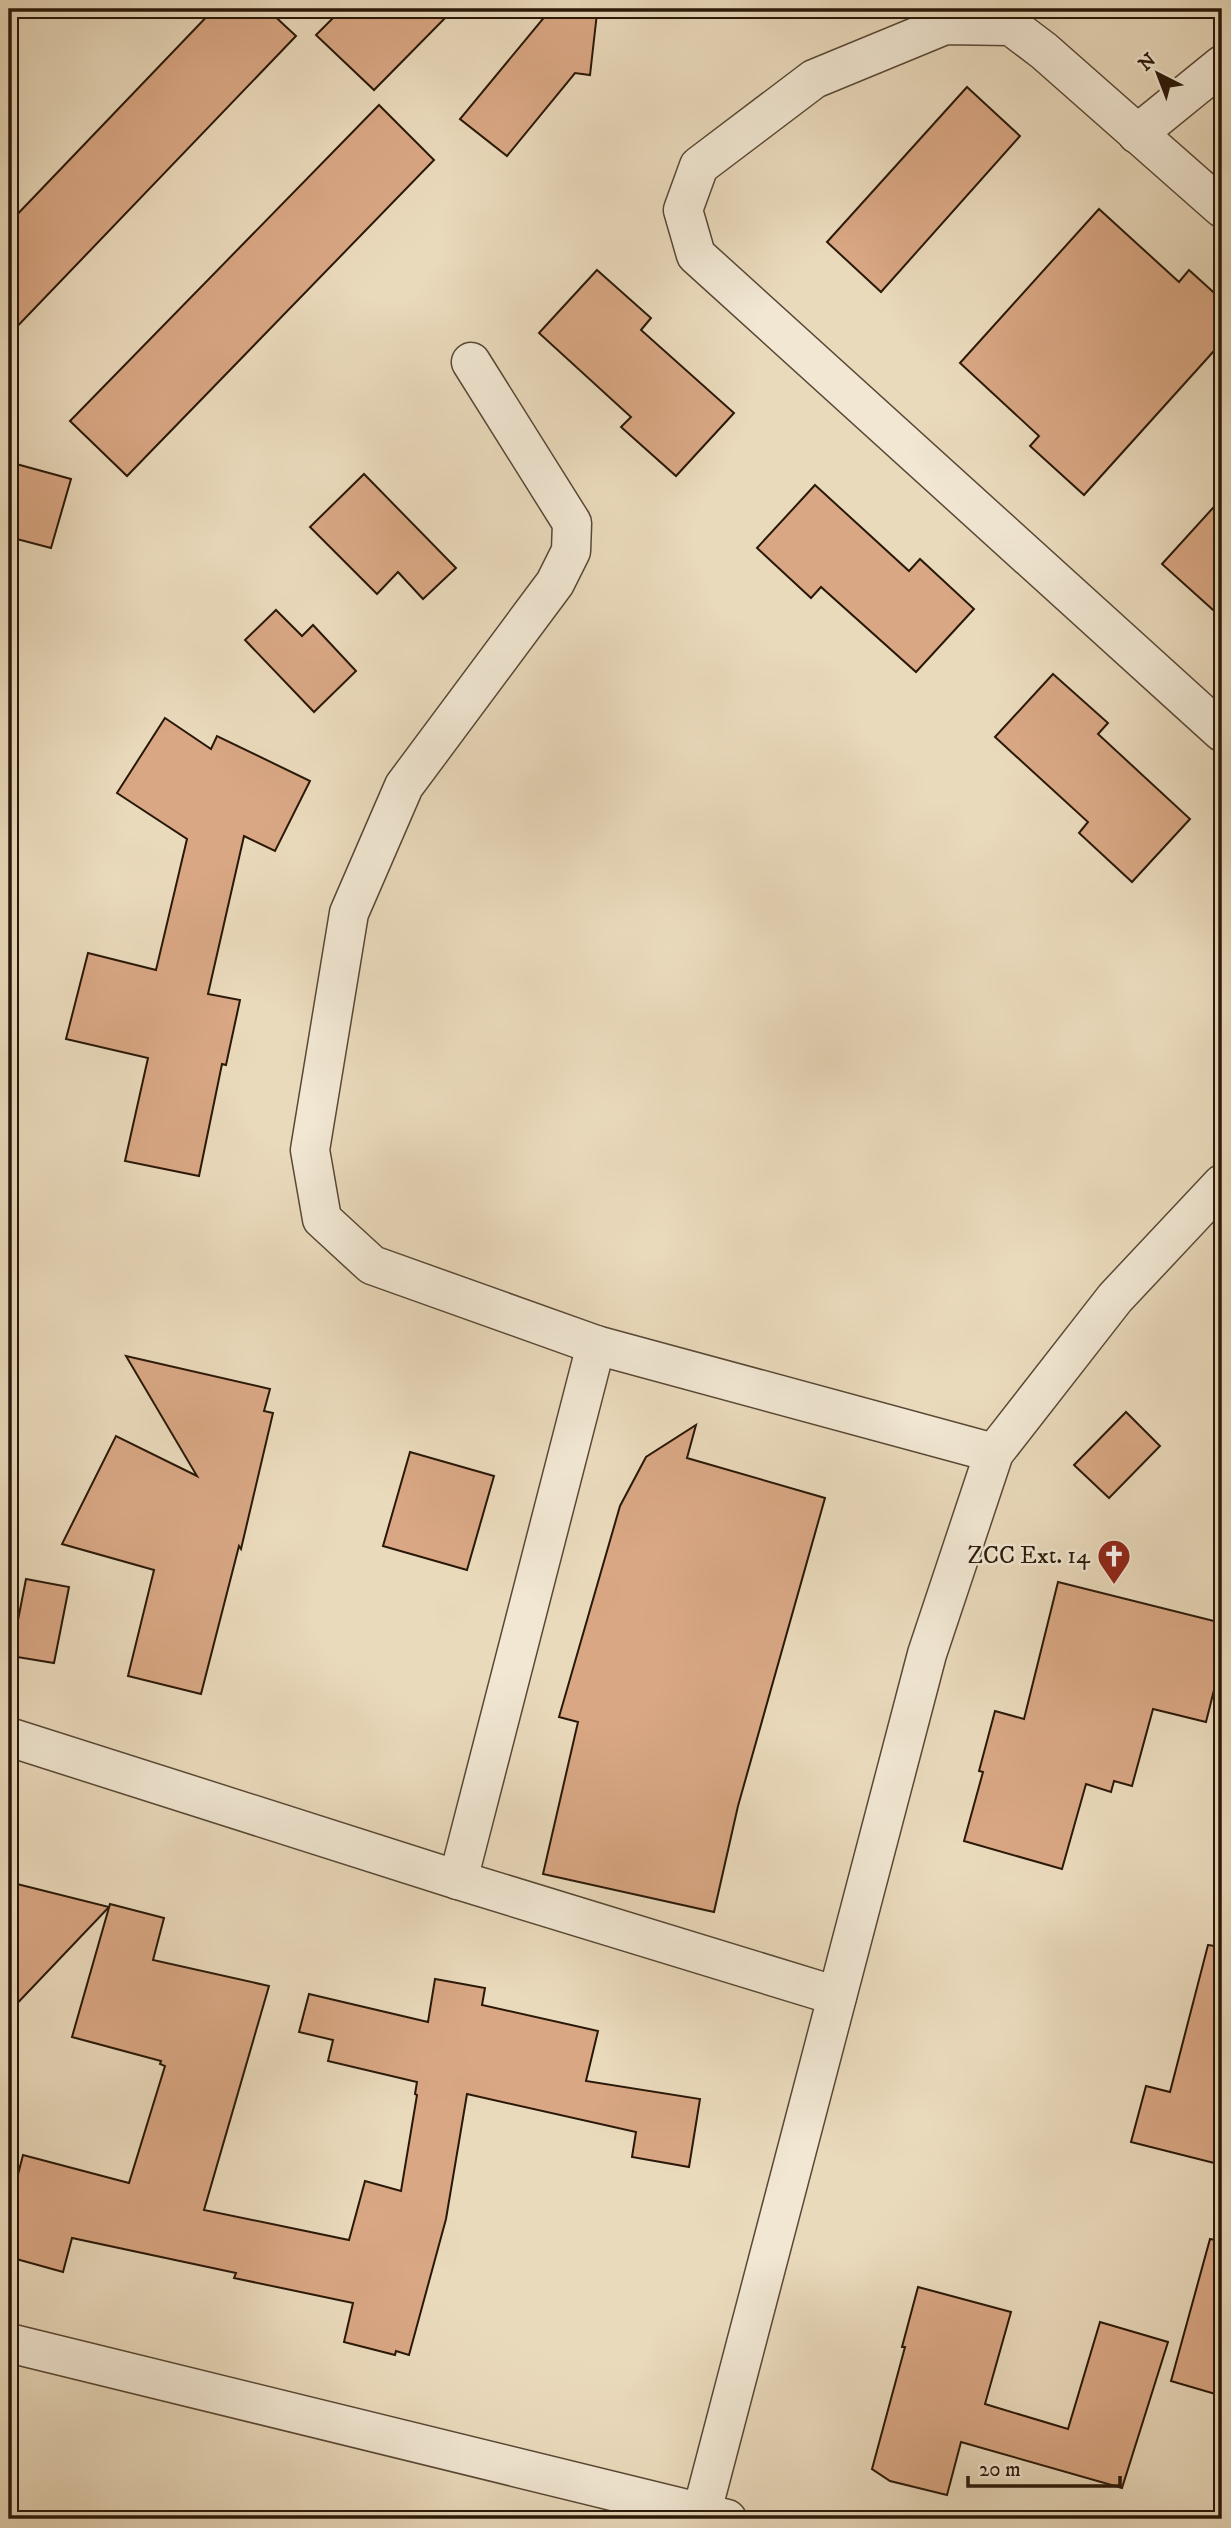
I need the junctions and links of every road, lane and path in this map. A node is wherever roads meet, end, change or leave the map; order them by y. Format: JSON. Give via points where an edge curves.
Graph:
{"nodes":[{"id":1,"x":1222,"y":65,"type":"edge"},
{"id":2,"x":1137,"y":134,"type":"junction"},
{"id":3,"x":1222,"y":208,"type":"edge"},
{"id":4,"x":471,"y":362,"type":"dead end"},
{"id":5,"x":1222,"y":732,"type":"edge"},
{"id":6,"x":1222,"y":1184,"type":"edge"},
{"id":7,"x":596,"y":1345,"type":"junction"},
{"id":8,"x":994,"y":1453,"type":"junction"},
{"id":9,"x":9,"y":1737,"type":"edge"},
{"id":10,"x":458,"y":1880,"type":"junction"},
{"id":11,"x":837,"y":1996,"type":"junction"},
{"id":12,"x":9,"y":2343,"type":"edge"},
{"id":13,"x":710,"y":2517,"type":"edge"}],
"edges":[{"from":1,"to":2,"type":"street"},
{"from":2,"to":3,"type":"street"},
{"from":2,"to":5,"type":"street","via":[[1011,26],[945,25],[814,79],[698,166],[683,209],[696,255]]},
{"from":4,"to":7,"type":"street","via":[[572,523],[571,551],[555,583],[404,786],[349,913],[310,1150],[322,1219],[372,1265]]},
{"from":6,"to":8,"type":"street","via":[[1115,1298]]},
{"from":7,"to":8,"type":"street"},
{"from":7,"to":10,"type":"street"},
{"from":8,"to":11,"type":"street","via":[[927,1654]]},
{"from":9,"to":10,"type":"street"},
{"from":10,"to":11,"type":"street"},
{"from":11,"to":13,"type":"street"},
{"from":12,"to":13,"type":"street"}]}
